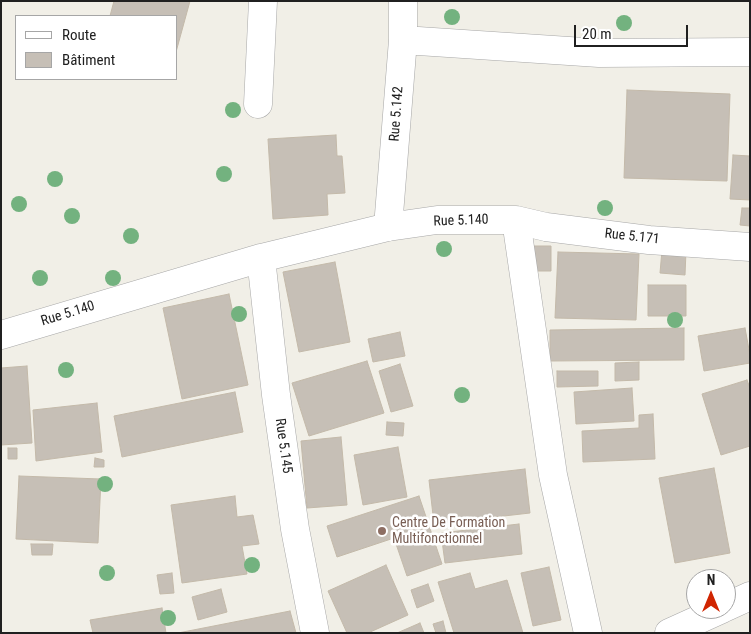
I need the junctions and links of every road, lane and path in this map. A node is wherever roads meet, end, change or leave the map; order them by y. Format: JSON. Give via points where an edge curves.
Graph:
{"nodes":[{"id":1,"x":263,"y":1,"type":"edge"},
{"id":2,"x":404,"y":1,"type":"edge"},
{"id":3,"x":403,"y":40,"type":"junction"},
{"id":4,"x":750,"y":52,"type":"edge"},
{"id":5,"x":258,"y":104,"type":"dead end"},
{"id":6,"x":516,"y":220,"type":"junction"},
{"id":7,"x":388,"y":227,"type":"junction"},
{"id":8,"x":750,"y":247,"type":"edge"},
{"id":9,"x":261,"y":258,"type":"junction"},
{"id":10,"x":1,"y":335,"type":"edge"},
{"id":11,"x":750,"y":596,"type":"edge"},
{"id":12,"x":736,"y":602,"type":"edge"},
{"id":13,"x":700,"y":619,"type":"edge"},
{"id":14,"x":315,"y":633,"type":"edge"},
{"id":15,"x":588,"y":633,"type":"edge"},
{"id":16,"x":669,"y":633,"type":"edge"}],
"edges":[{"from":1,"to":5,"type":"street"},
{"from":2,"to":3,"type":"street","name":"Rue 5.142"},
{"from":3,"to":4,"type":"street","via":[[600,54]]},
{"from":3,"to":7,"type":"street","name":"Rue 5.142"},
{"from":6,"to":7,"type":"street","name":"Rue 5.140","via":[[437,220]]},
{"from":6,"to":8,"type":"street","name":"Rue 5.171","via":[[649,240]]},
{"from":6,"to":15,"type":"street","via":[[553,475]]},
{"from":7,"to":9,"type":"street","name":"Rue 5.140"},
{"from":9,"to":10,"type":"street","name":"Rue 5.140"},
{"from":9,"to":14,"type":"street","name":"Rue 5.145","via":[[295,529]]},
{"from":11,"to":12,"type":"street"},
{"from":13,"to":16,"type":"street"}]}
